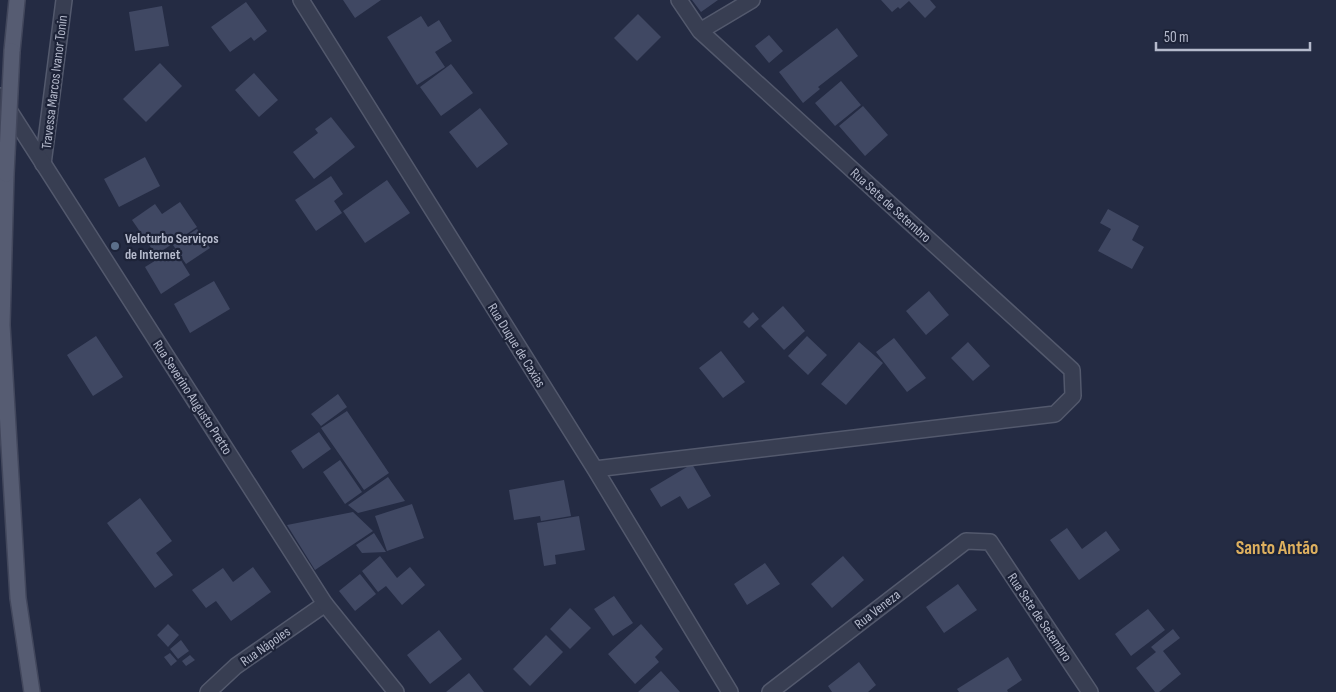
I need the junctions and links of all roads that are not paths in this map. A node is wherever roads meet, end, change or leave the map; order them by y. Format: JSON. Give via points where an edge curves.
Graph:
{"nodes":[{"id":1,"x":17,"y":0,"type":"edge"},
{"id":2,"x":64,"y":0,"type":"edge"},
{"id":3,"x":301,"y":0,"type":"edge"},
{"id":4,"x":679,"y":0,"type":"edge"},
{"id":5,"x":752,"y":0,"type":"edge"},
{"id":6,"x":700,"y":31,"type":"junction"},
{"id":7,"x":0,"y":96,"type":"edge"},
{"id":8,"x":43,"y":164,"type":"junction"},
{"id":9,"x":595,"y":469,"type":"junction"},
{"id":10,"x":990,"y":542,"type":"joint"},
{"id":11,"x":325,"y":604,"type":"junction"},
{"id":12,"x":32,"y":692,"type":"edge"},
{"id":13,"x":208,"y":692,"type":"edge"},
{"id":14,"x":396,"y":692,"type":"edge"},
{"id":15,"x":730,"y":692,"type":"edge"},
{"id":16,"x":770,"y":692,"type":"edge"},
{"id":17,"x":1090,"y":692,"type":"edge"}],
"edges":[{"from":1,"to":12,"type":"main road","bridge":true,"via":[[6,174],[2,324],[18,598]]},
{"from":2,"to":8,"type":"street","name":"Travessa Marcos Ivanor Tonin"},
{"from":3,"to":9,"type":"street","name":"Rua Duque de Caxias"},
{"from":4,"to":6,"type":"street","name":"Rua Sete de Setembro"},
{"from":5,"to":6,"type":"street"},
{"from":6,"to":9,"type":"street","name":"Rua Sete de Setembro","via":[[1072,370],[1073,396],[1055,414]]},
{"from":7,"to":8,"type":"street","name":"Rua Severino Augusto Pretto"},
{"from":8,"to":11,"type":"street","name":"Rua Severino Augusto Pretto"},
{"from":9,"to":15,"type":"street","name":"Rua Duque de Caxias"},
{"from":10,"to":16,"type":"street","name":"Rua Veneza","via":[[966,541]]},
{"from":10,"to":17,"type":"street","name":"Rua Sete de Setembro"},
{"from":11,"to":13,"type":"street","name":"Rua Nápoles","via":[[236,666]]},
{"from":11,"to":14,"type":"street","name":"Rua Severino Augusto Pretto"}]}
